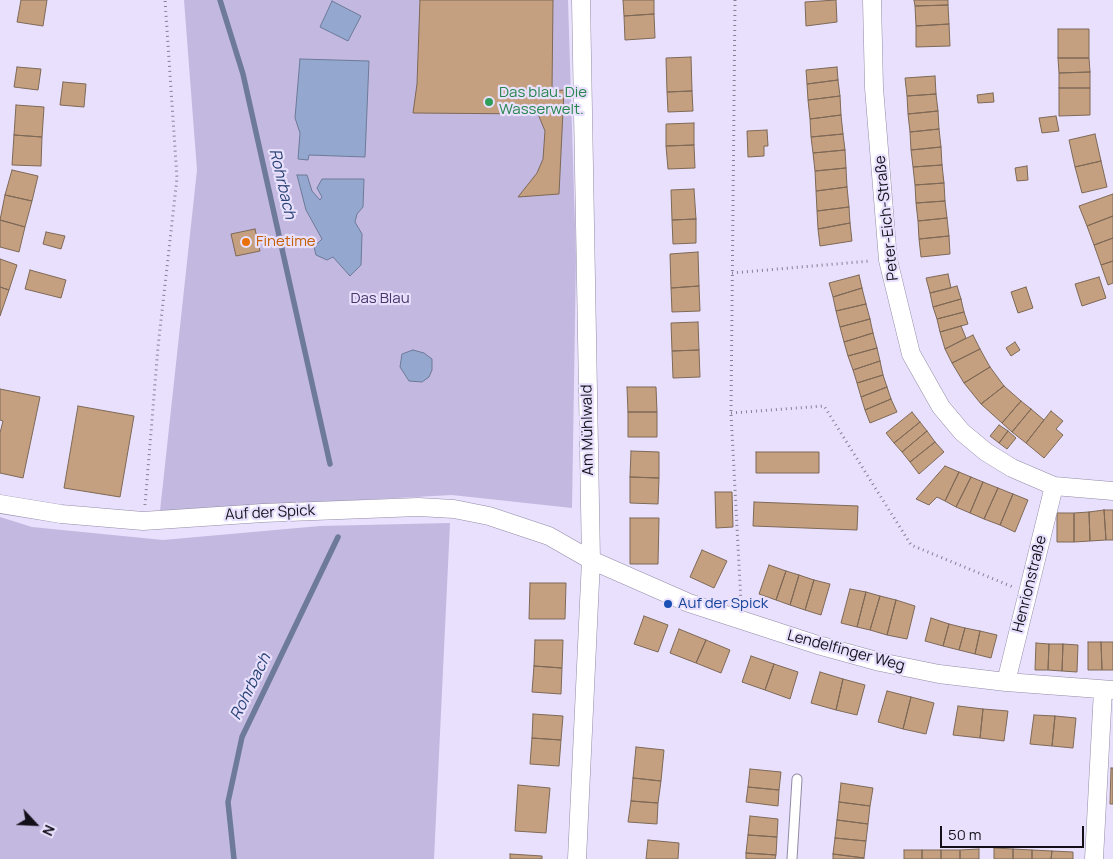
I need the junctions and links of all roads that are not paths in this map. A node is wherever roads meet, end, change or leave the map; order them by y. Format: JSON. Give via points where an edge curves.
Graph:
{"nodes":[{"id":1,"x":581,"y":0,"type":"edge"},
{"id":2,"x":872,"y":0,"type":"edge"},
{"id":3,"x":1054,"y":486,"type":"junction"},
{"id":4,"x":1113,"y":491,"type":"edge"},
{"id":5,"x":0,"y":504,"type":"edge"},
{"id":6,"x":591,"y":560,"type":"junction"},
{"id":7,"x":1006,"y":682,"type":"junction"},
{"id":8,"x":1108,"y":690,"type":"edge"},
{"id":9,"x":797,"y":779,"type":"dead end"},
{"id":10,"x":577,"y":859,"type":"edge"},
{"id":11,"x":792,"y":859,"type":"edge"},
{"id":12,"x":1094,"y":859,"type":"edge"}],
"edges":[{"from":1,"to":6,"type":"street","name":"Am Mühlwald"},
{"from":2,"to":3,"type":"street","name":"Peter-Eich-Straße","via":[[874,88],[888,260],[911,354],[941,407],[962,432],[1012,468]]},
{"from":3,"to":4,"type":"street","name":"Peter-Eich-Straße"},
{"from":3,"to":7,"type":"street","name":"Henrionstraße"},
{"from":5,"to":6,"type":"street","name":"Auf der Spick","via":[[61,514],[143,521],[379,508],[454,509],[489,516],[549,536]]},
{"from":6,"to":7,"type":"street","name":"Lendelfinger Weg","via":[[742,621],[880,662],[939,674]]},
{"from":6,"to":10,"type":"street","name":"Am Mühlwald"},
{"from":7,"to":8,"type":"street","name":"Lendelfinger Weg"},
{"from":8,"to":12,"type":"street"},
{"from":9,"to":11,"type":"lane"}]}
